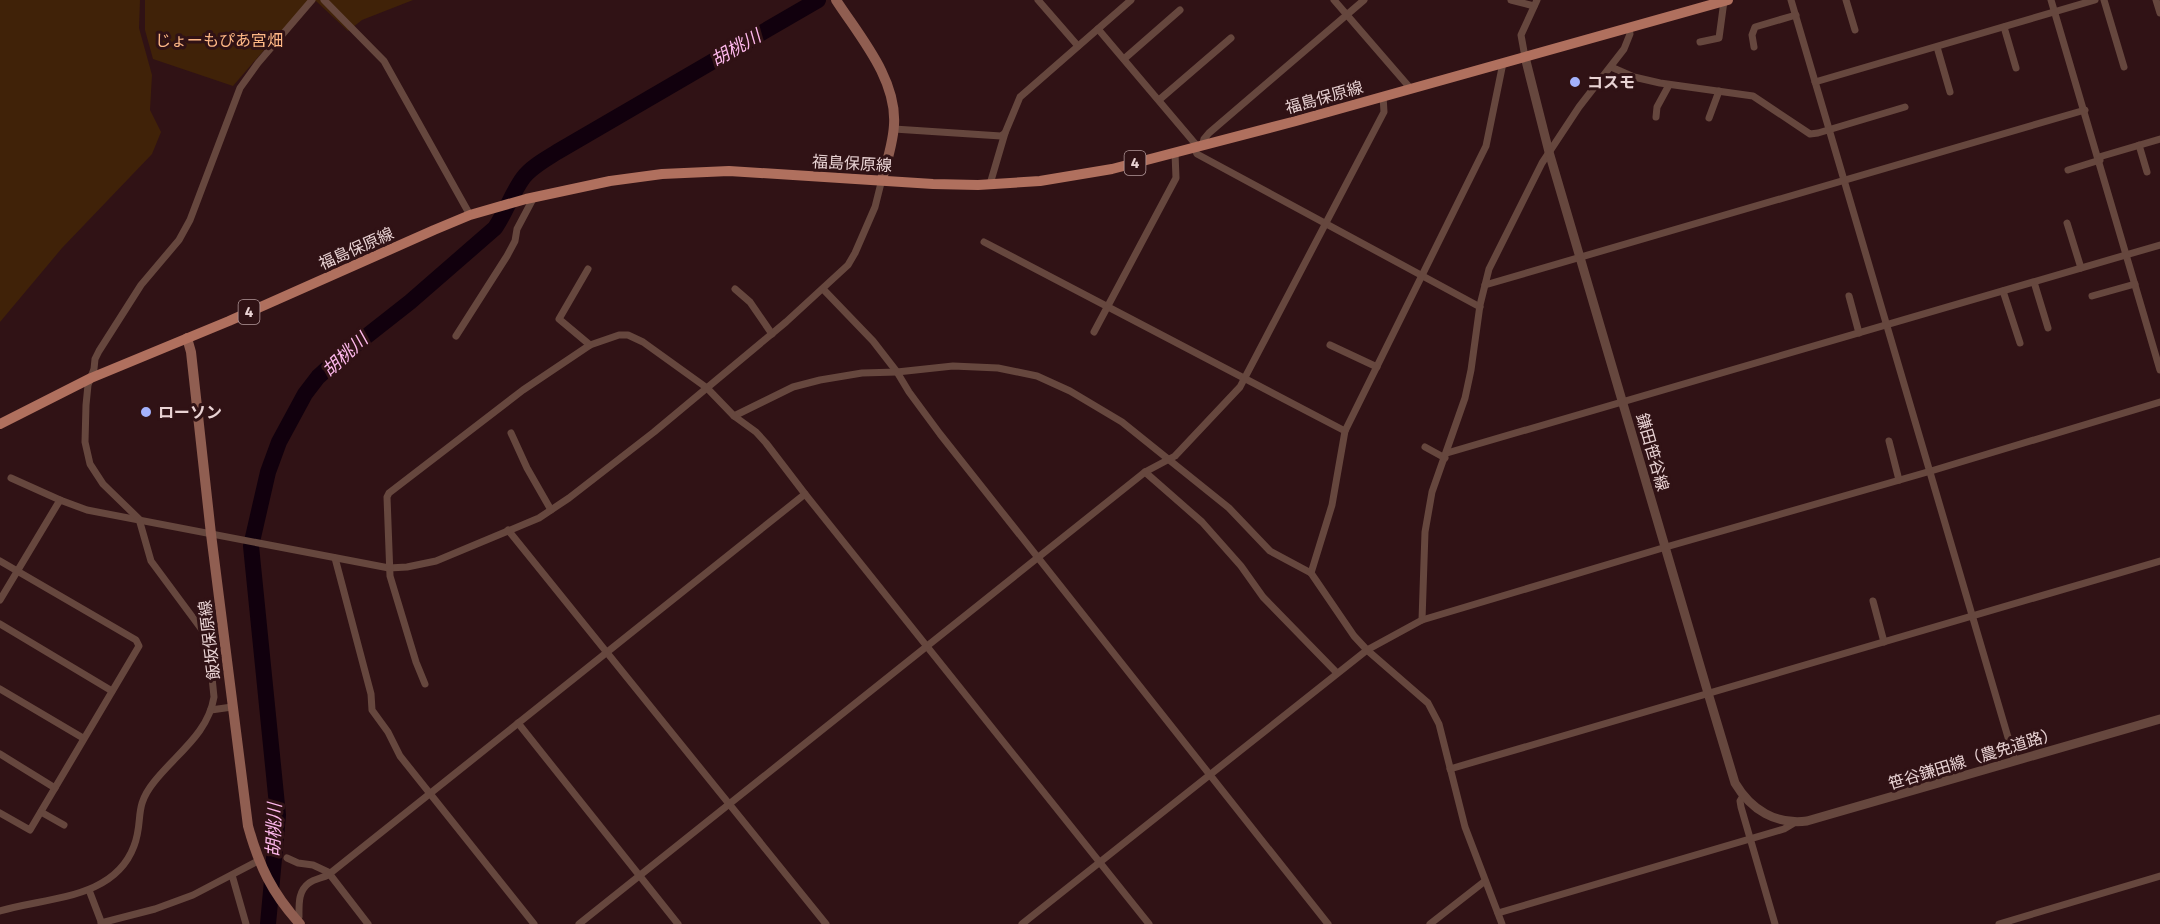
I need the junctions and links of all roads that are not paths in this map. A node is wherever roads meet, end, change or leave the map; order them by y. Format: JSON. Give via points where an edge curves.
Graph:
{"nodes":[{"id":1,"x":312,"y":0,"type":"edge"},
{"id":2,"x":324,"y":0,"type":"edge"},
{"id":3,"x":836,"y":0,"type":"edge"},
{"id":4,"x":1038,"y":0,"type":"edge"},
{"id":5,"x":1131,"y":0,"type":"edge"},
{"id":6,"x":1334,"y":0,"type":"edge"},
{"id":7,"x":1364,"y":0,"type":"edge"},
{"id":8,"x":1511,"y":0,"type":"edge"},
{"id":9,"x":1791,"y":0,"type":"edge"},
{"id":10,"x":1846,"y":0,"type":"edge"},
{"id":11,"x":2051,"y":0,"type":"edge"},
{"id":12,"x":2095,"y":0,"type":"edge"},
{"id":13,"x":2104,"y":0,"type":"edge"},
{"id":14,"x":2156,"y":0,"type":"edge"},
{"id":15,"x":1726,"y":1,"type":"edge"},
{"id":16,"x":1536,"y":3,"type":"edge"},
{"id":17,"x":1180,"y":10,"type":"dead end"},
{"id":18,"x":2055,"y":12,"type":"junction"},
{"id":19,"x":2160,"y":13,"type":"edge"},
{"id":20,"x":1347,"y":15,"type":"junction"},
{"id":21,"x":1796,"y":15,"type":"junction"},
{"id":22,"x":2004,"y":27,"type":"junction"},
{"id":23,"x":1629,"y":28,"type":"junction"},
{"id":24,"x":1098,"y":29,"type":"junction"},
{"id":25,"x":1855,"y":30,"type":"dead end"},
{"id":26,"x":1231,"y":38,"type":"dead end"},
{"id":27,"x":1700,"y":42,"type":"dead end"},
{"id":28,"x":1078,"y":46,"type":"junction"},
{"id":29,"x":1754,"y":46,"type":"dead end"},
{"id":30,"x":1937,"y":47,"type":"junction"},
{"id":31,"x":1525,"y":57,"type":"junction"},
{"id":32,"x":1124,"y":59,"type":"junction"},
{"id":33,"x":1503,"y":63,"type":"junction"},
{"id":34,"x":1611,"y":67,"type":"junction"},
{"id":35,"x":2124,"y":67,"type":"dead end"},
{"id":36,"x":2016,"y":68,"type":"dead end"},
{"id":37,"x":1815,"y":82,"type":"junction"},
{"id":38,"x":1669,"y":85,"type":"junction"},
{"id":39,"x":1411,"y":89,"type":"junction"},
{"id":40,"x":1719,"y":91,"type":"junction"},
{"id":41,"x":1950,"y":92,"type":"dead end"},
{"id":42,"x":1383,"y":96,"type":"junction"},
{"id":43,"x":1160,"y":100,"type":"junction"},
{"id":44,"x":1905,"y":107,"type":"dead end"},
{"id":45,"x":2085,"y":110,"type":"junction"},
{"id":46,"x":1656,"y":117,"type":"dead end"},
{"id":47,"x":1709,"y":118,"type":"dead end"},
{"id":48,"x":894,"y":129,"type":"junction"},
{"id":49,"x":1829,"y":130,"type":"junction"},
{"id":50,"x":1005,"y":133,"type":"junction"},
{"id":51,"x":2160,"y":139,"type":"edge"},
{"id":52,"x":2139,"y":145,"type":"junction"},
{"id":53,"x":1198,"y":147,"type":"junction"},
{"id":54,"x":1549,"y":152,"type":"junction"},
{"id":55,"x":1174,"y":153,"type":"junction"},
{"id":56,"x":2099,"y":158,"type":"junction"},
{"id":57,"x":2068,"y":170,"type":"dead end"},
{"id":58,"x":2147,"y":172,"type":"dead end"},
{"id":59,"x":882,"y":179,"type":"junction"},
{"id":60,"x":1844,"y":180,"type":"junction"},
{"id":61,"x":990,"y":184,"type":"junction"},
{"id":62,"x":530,"y":198,"type":"junction"},
{"id":63,"x":470,"y":215,"type":"junction"},
{"id":64,"x":2067,"y":223,"type":"dead end"},
{"id":65,"x":1325,"y":225,"type":"junction"},
{"id":66,"x":984,"y":242,"type":"dead end"},
{"id":67,"x":2160,"y":245,"type":"edge"},
{"id":68,"x":2126,"y":255,"type":"junction"},
{"id":69,"x":1580,"y":257,"type":"junction"},
{"id":70,"x":2080,"y":268,"type":"junction"},
{"id":71,"x":588,"y":269,"type":"dead end"},
{"id":72,"x":1422,"y":275,"type":"junction"},
{"id":73,"x":2034,"y":282,"type":"junction"},
{"id":74,"x":2134,"y":284,"type":"junction"},
{"id":75,"x":1485,"y":285,"type":"junction"},
{"id":76,"x":735,"y":289,"type":"dead end"},
{"id":77,"x":823,"y":289,"type":"junction"},
{"id":78,"x":2003,"y":291,"type":"junction"},
{"id":79,"x":1850,"y":296,"type":"dead end"},
{"id":80,"x":2092,"y":297,"type":"dead end"},
{"id":81,"x":1108,"y":307,"type":"junction"},
{"id":82,"x":1480,"y":307,"type":"junction"},
{"id":83,"x":1887,"y":325,"type":"junction"},
{"id":84,"x":2048,"y":328,"type":"dead end"},
{"id":85,"x":1094,"y":332,"type":"dead end"},
{"id":86,"x":1859,"y":333,"type":"junction"},
{"id":87,"x":772,"y":334,"type":"junction"},
{"id":88,"x":456,"y":336,"type":"dead end"},
{"id":89,"x":187,"y":338,"type":"junction"},
{"id":90,"x":2020,"y":343,"type":"dead end"},
{"id":91,"x":590,"y":345,"type":"junction"},
{"id":92,"x":1330,"y":345,"type":"dead end"},
{"id":93,"x":2158,"y":353,"type":"edge"},
{"id":94,"x":1377,"y":368,"type":"junction"},
{"id":95,"x":2160,"y":370,"type":"edge"},
{"id":96,"x":897,"y":372,"type":"junction"},
{"id":97,"x":91,"y":378,"type":"junction"},
{"id":98,"x":1245,"y":379,"type":"junction"},
{"id":99,"x":707,"y":388,"type":"junction"},
{"id":100,"x":1623,"y":402,"type":"junction"},
{"id":101,"x":2160,"y":402,"type":"edge"},
{"id":102,"x":734,"y":416,"type":"junction"},
{"id":103,"x":0,"y":424,"type":"edge"},
{"id":104,"x":1345,"y":431,"type":"junction"},
{"id":105,"x":511,"y":433,"type":"dead end"},
{"id":106,"x":1889,"y":441,"type":"dead end"},
{"id":107,"x":1425,"y":447,"type":"dead end"},
{"id":108,"x":1446,"y":456,"type":"junction"},
{"id":109,"x":1169,"y":460,"type":"junction"},
{"id":110,"x":1930,"y":471,"type":"junction"},
{"id":111,"x":1145,"y":472,"type":"junction"},
{"id":112,"x":11,"y":478,"type":"dead end"},
{"id":113,"x":1899,"y":480,"type":"junction"},
{"id":114,"x":805,"y":494,"type":"junction"},
{"id":115,"x":60,"y":500,"type":"junction"},
{"id":116,"x":551,"y":510,"type":"junction"},
{"id":117,"x":139,"y":519,"type":"junction"},
{"id":118,"x":508,"y":530,"type":"junction"},
{"id":119,"x":211,"y":534,"type":"junction"},
{"id":120,"x":1666,"y":547,"type":"junction"},
{"id":121,"x":335,"y":558,"type":"junction"},
{"id":122,"x":1037,"y":558,"type":"junction"},
{"id":123,"x":0,"y":561,"type":"edge"},
{"id":124,"x":2160,"y":561,"type":"edge"},
{"id":125,"x":389,"y":568,"type":"junction"},
{"id":126,"x":17,"y":571,"type":"junction"},
{"id":127,"x":1311,"y":573,"type":"junction"},
{"id":128,"x":0,"y":600,"type":"edge"},
{"id":129,"x":1874,"y":601,"type":"dead end"},
{"id":130,"x":1971,"y":616,"type":"junction"},
{"id":131,"x":1422,"y":620,"type":"junction"},
{"id":132,"x":0,"y":624,"type":"edge"},
{"id":133,"x":1884,"y":642,"type":"junction"},
{"id":134,"x":927,"y":645,"type":"junction"},
{"id":135,"x":1367,"y":650,"type":"junction"},
{"id":136,"x":608,"y":652,"type":"junction"},
{"id":137,"x":1337,"y":674,"type":"junction"},
{"id":138,"x":425,"y":684,"type":"dead end"},
{"id":139,"x":0,"y":689,"type":"edge"},
{"id":140,"x":112,"y":691,"type":"junction"},
{"id":141,"x":1708,"y":693,"type":"junction"},
{"id":142,"x":232,"y":707,"type":"junction"},
{"id":143,"x":211,"y":710,"type":"junction"},
{"id":144,"x":2160,"y":719,"type":"edge"},
{"id":145,"x":518,"y":723,"type":"junction"},
{"id":146,"x":83,"y":738,"type":"junction"},
{"id":147,"x":0,"y":754,"type":"edge"},
{"id":148,"x":2015,"y":761,"type":"junction"},
{"id":149,"x":1450,"y":769,"type":"junction"},
{"id":150,"x":1209,"y":775,"type":"junction"},
{"id":151,"x":55,"y":788,"type":"junction"},
{"id":152,"x":430,"y":793,"type":"junction"},
{"id":153,"x":1743,"y":796,"type":"junction"},
{"id":154,"x":730,"y":803,"type":"junction"},
{"id":155,"x":41,"y":812,"type":"junction"},
{"id":156,"x":0,"y":813,"type":"edge"},
{"id":157,"x":1794,"y":823,"type":"junction"},
{"id":158,"x":64,"y":825,"type":"dead end"},
{"id":159,"x":1750,"y":839,"type":"junction"},
{"id":160,"x":287,"y":858,"type":"dead end"},
{"id":161,"x":259,"y":862,"type":"junction"},
{"id":162,"x":1100,"y":862,"type":"junction"},
{"id":163,"x":232,"y":875,"type":"junction"},
{"id":164,"x":328,"y":875,"type":"junction"},
{"id":165,"x":640,"y":875,"type":"junction"},
{"id":166,"x":2160,"y":876,"type":"edge"},
{"id":167,"x":1485,"y":881,"type":"junction"},
{"id":168,"x":89,"y":890,"type":"junction"},
{"id":169,"x":0,"y":910,"type":"edge"},
{"id":170,"x":1498,"y":912,"type":"junction"},
{"id":171,"x":298,"y":922,"type":"edge"},
{"id":172,"x":101,"y":923,"type":"edge"},
{"id":173,"x":246,"y":924,"type":"edge"},
{"id":174,"x":368,"y":924,"type":"edge"},
{"id":175,"x":534,"y":924,"type":"edge"},
{"id":176,"x":579,"y":924,"type":"edge"},
{"id":177,"x":678,"y":924,"type":"edge"},
{"id":178,"x":826,"y":924,"type":"edge"},
{"id":179,"x":1022,"y":924,"type":"edge"},
{"id":180,"x":1149,"y":924,"type":"edge"},
{"id":181,"x":1328,"y":924,"type":"edge"},
{"id":182,"x":1430,"y":924,"type":"edge"},
{"id":183,"x":1502,"y":924,"type":"edge"},
{"id":184,"x":1775,"y":924,"type":"edge"},
{"id":185,"x":1999,"y":924,"type":"edge"}],
"edges":[{"from":1,"to":97,"type":"street","via":[[240,88],[186,228],[141,285],[95,358]]},
{"from":2,"to":63,"type":"street","via":[[384,61]]},
{"from":3,"to":48,"type":"main road","via":[[885,79]]},
{"from":4,"to":28,"type":"street"},
{"from":5,"to":24,"type":"street"},
{"from":6,"to":20,"type":"street"},
{"from":7,"to":20,"type":"street"},
{"from":8,"to":16,"type":"street"},
{"from":9,"to":21,"type":"street"},
{"from":10,"to":25,"type":"street"},
{"from":11,"to":18,"type":"street"},
{"from":12,"to":18,"type":"street"},
{"from":13,"to":35,"type":"street"},
{"from":14,"to":19,"type":"street"},
{"from":15,"to":23,"type":"main road","name":"福島保原線","number":"4"},
{"from":15,"to":27,"type":"street","via":[[1719,38]]},
{"from":16,"to":31,"type":"street","via":[[1521,35]]},
{"from":17,"to":32,"type":"street"},
{"from":18,"to":22,"type":"street"},
{"from":18,"to":45,"type":"street"},
{"from":20,"to":39,"type":"street"},
{"from":20,"to":53,"type":"street","via":[[1209,133]]},
{"from":21,"to":29,"type":"street","via":[[1755,27]]},
{"from":21,"to":37,"type":"street"},
{"from":22,"to":30,"type":"street"},
{"from":22,"to":36,"type":"street"},
{"from":23,"to":31,"type":"main road","name":"福島保原線","number":"4"},
{"from":23,"to":34,"type":"street","via":[[1624,49]]},
{"from":24,"to":28,"type":"street"},
{"from":24,"to":32,"type":"street"},
{"from":26,"to":43,"type":"street"},
{"from":28,"to":50,"type":"street","via":[[1020,97]]},
{"from":30,"to":37,"type":"street"},
{"from":30,"to":41,"type":"street"},
{"from":31,"to":33,"type":"main road","name":"福島保原線","number":"4"},
{"from":31,"to":54,"type":"street","name":"鎌田笹谷線"},
{"from":32,"to":43,"type":"street"},
{"from":33,"to":39,"type":"main road","name":"福島保原線","number":"4"},
{"from":33,"to":72,"type":"street","via":[[1486,146]]},
{"from":34,"to":38,"type":"street"},
{"from":34,"to":54,"type":"street"},
{"from":37,"to":49,"type":"street"},
{"from":38,"to":40,"type":"street"},
{"from":38,"to":46,"type":"street"},
{"from":39,"to":42,"type":"main road","name":"福島保原線","number":"4"},
{"from":40,"to":47,"type":"street"},
{"from":40,"to":49,"type":"street","via":[[1758,98],[1808,133]]},
{"from":42,"to":53,"type":"main road","name":"福島保原線","number":"4"},
{"from":42,"to":65,"type":"street","via":[[1384,112]]},
{"from":43,"to":53,"type":"street"},
{"from":44,"to":49,"type":"street"},
{"from":45,"to":56,"type":"street"},
{"from":45,"to":60,"type":"street"},
{"from":48,"to":50,"type":"street","via":[[1001,136]]},
{"from":48,"to":59,"type":"main road"},
{"from":49,"to":60,"type":"street"},
{"from":50,"to":61,"type":"street"},
{"from":51,"to":52,"type":"street"},
{"from":52,"to":56,"type":"street"},
{"from":52,"to":58,"type":"street"},
{"from":53,"to":55,"type":"main road","name":"福島保原線","number":"4"},
{"from":53,"to":65,"type":"street","via":[[1197,154]]},
{"from":54,"to":69,"type":"street","name":"鎌田笹谷線"},
{"from":54,"to":75,"type":"street","via":[[1500,245]]},
{"from":55,"to":61,"type":"main road","name":"福島保原線","number":"4","via":[[1112,170]]},
{"from":55,"to":81,"type":"street","via":[[1176,178]]},
{"from":56,"to":57,"type":"street"},
{"from":56,"to":68,"type":"street"},
{"from":59,"to":61,"type":"main road","name":"福島保原線","number":"4"},
{"from":59,"to":62,"type":"main road","name":"福島保原線","number":"4","via":[[729,171],[662,174]]},
{"from":59,"to":77,"type":"street","via":[[875,207],[855,253],[848,266]]},
{"from":60,"to":69,"type":"street"},
{"from":60,"to":83,"type":"street"},
{"from":62,"to":63,"type":"main road","name":"福島保原線","number":"4"},
{"from":62,"to":88,"type":"street","via":[[507,256]]},
{"from":63,"to":89,"type":"main road","name":"福島保原線","number":"4"},
{"from":64,"to":70,"type":"street"},
{"from":65,"to":72,"type":"street"},
{"from":65,"to":98,"type":"street"},
{"from":66,"to":81,"type":"street"},
{"from":67,"to":68,"type":"street"},
{"from":68,"to":70,"type":"street"},
{"from":68,"to":74,"type":"street"},
{"from":69,"to":75,"type":"street"},
{"from":69,"to":100,"type":"street","name":"鎌田笹谷線"},
{"from":70,"to":73,"type":"street"},
{"from":71,"to":91,"type":"street","via":[[559,319]]},
{"from":72,"to":82,"type":"street"},
{"from":72,"to":94,"type":"street"},
{"from":73,"to":78,"type":"street"},
{"from":73,"to":84,"type":"street"},
{"from":74,"to":80,"type":"street"},
{"from":74,"to":93,"type":"street"},
{"from":75,"to":82,"type":"street"},
{"from":76,"to":87,"type":"street","via":[[750,302]]},
{"from":77,"to":87,"type":"street"},
{"from":77,"to":96,"type":"street"},
{"from":78,"to":83,"type":"street"},
{"from":78,"to":90,"type":"street"},
{"from":79,"to":86,"type":"street"},
{"from":81,"to":85,"type":"street"},
{"from":81,"to":98,"type":"street"},
{"from":82,"to":108,"type":"street","via":[[1469,379]]},
{"from":83,"to":86,"type":"street"},
{"from":83,"to":110,"type":"street"},
{"from":86,"to":100,"type":"street"},
{"from":87,"to":99,"type":"street"},
{"from":89,"to":97,"type":"main road","name":"福島保原線","number":"4"},
{"from":89,"to":119,"type":"main road","name":"飯坂保原線"},
{"from":91,"to":99,"type":"street","via":[[619,335],[635,338]]},
{"from":91,"to":125,"type":"street","via":[[515,396],[389,493]]},
{"from":92,"to":94,"type":"street"},
{"from":93,"to":95,"type":"street"},
{"from":94,"to":104,"type":"street"},
{"from":96,"to":102,"type":"street","via":[[848,375],[793,387]]},
{"from":96,"to":109,"type":"street","via":[[953,366],[998,368],[1037,376],[1122,422]]},
{"from":96,"to":122,"type":"street"},
{"from":97,"to":103,"type":"main road","name":"福島保原線","number":"4"},
{"from":97,"to":117,"type":"street","via":[[85,433],[90,464],[103,484]]},
{"from":98,"to":104,"type":"street"},
{"from":98,"to":109,"type":"street"},
{"from":99,"to":102,"type":"street"},
{"from":99,"to":116,"type":"street"},
{"from":100,"to":108,"type":"street"},
{"from":100,"to":120,"type":"street","name":"鎌田笹谷線"},
{"from":101,"to":110,"type":"street"},
{"from":102,"to":114,"type":"street","via":[[756,432]]},
{"from":104,"to":127,"type":"street","via":[[1332,505]]},
{"from":105,"to":116,"type":"street"},
{"from":106,"to":113,"type":"street"},
{"from":107,"to":108,"type":"street"},
{"from":108,"to":131,"type":"street","via":[[1432,492],[1425,532]]},
{"from":109,"to":111,"type":"street"},
{"from":109,"to":127,"type":"street","via":[[1229,508],[1270,551]]},
{"from":110,"to":113,"type":"street"},
{"from":110,"to":130,"type":"street"},
{"from":111,"to":122,"type":"street"},
{"from":111,"to":137,"type":"street","via":[[1202,522],[1263,597]]},
{"from":112,"to":115,"type":"street"},
{"from":113,"to":120,"type":"street"},
{"from":114,"to":134,"type":"street"},
{"from":114,"to":136,"type":"street"},
{"from":115,"to":117,"type":"street","via":[[87,510]]},
{"from":115,"to":126,"type":"street"},
{"from":116,"to":118,"type":"street"},
{"from":117,"to":119,"type":"street"},
{"from":117,"to":143,"type":"street","via":[[151,561],[208,638],[214,697]]},
{"from":118,"to":125,"type":"street","via":[[436,561]]},
{"from":118,"to":136,"type":"street"},
{"from":119,"to":121,"type":"street"},
{"from":119,"to":142,"type":"main road","name":"飯坂保原線"},
{"from":120,"to":131,"type":"street"},
{"from":120,"to":141,"type":"street","name":"鎌田笹谷線"},
{"from":121,"to":125,"type":"street"},
{"from":121,"to":152,"type":"street","via":[[371,694],[372,711],[400,756]]},
{"from":122,"to":134,"type":"street"},
{"from":122,"to":150,"type":"street"},
{"from":123,"to":126,"type":"street"},
{"from":124,"to":130,"type":"street"},
{"from":125,"to":138,"type":"street"},
{"from":126,"to":128,"type":"street"},
{"from":126,"to":140,"type":"street","via":[[136,640],[139,646]]},
{"from":127,"to":135,"type":"street","via":[[1348,629]]},
{"from":129,"to":133,"type":"street"},
{"from":130,"to":133,"type":"street"},
{"from":130,"to":148,"type":"street"},
{"from":131,"to":135,"type":"street"},
{"from":132,"to":140,"type":"street"},
{"from":133,"to":141,"type":"street"},
{"from":134,"to":154,"type":"street"},
{"from":134,"to":162,"type":"street"},
{"from":135,"to":137,"type":"street"},
{"from":135,"to":149,"type":"street","via":[[1434,710]]},
{"from":136,"to":145,"type":"street"},
{"from":136,"to":154,"type":"street"},
{"from":137,"to":150,"type":"street"},
{"from":139,"to":146,"type":"street"},
{"from":140,"to":146,"type":"street"},
{"from":141,"to":149,"type":"street"},
{"from":141,"to":153,"type":"street","name":"鎌田笹谷線","via":[[1735,783]]},
{"from":142,"to":143,"type":"street"},
{"from":142,"to":161,"type":"main road","name":"飯坂保原線","via":[[242,796]]},
{"from":143,"to":168,"type":"street","via":[[195,738],[144,796],[134,846],[125,864]]},
{"from":144,"to":148,"type":"street","name":"笹谷鎌田線（農免道路）"},
{"from":145,"to":152,"type":"street"},
{"from":145,"to":165,"type":"street"},
{"from":146,"to":151,"type":"street"},
{"from":147,"to":151,"type":"street"},
{"from":148,"to":157,"type":"street","name":"笹谷鎌田線（農免道路）"},
{"from":149,"to":167,"type":"street"},
{"from":150,"to":162,"type":"street"},
{"from":150,"to":181,"type":"street"},
{"from":151,"to":155,"type":"street"},
{"from":152,"to":164,"type":"street"},
{"from":152,"to":175,"type":"street"},
{"from":153,"to":157,"type":"street","name":"鎌田笹谷線","via":[[1763,813]]},
{"from":153,"to":159,"type":"street","via":[[1740,801]]},
{"from":154,"to":165,"type":"street"},
{"from":154,"to":178,"type":"street"},
{"from":155,"to":156,"type":"street","via":[[30,830]]},
{"from":155,"to":158,"type":"street"},
{"from":157,"to":159,"type":"street"},
{"from":159,"to":170,"type":"street"},
{"from":159,"to":184,"type":"street"},
{"from":160,"to":164,"type":"street","via":[[313,865]]},
{"from":161,"to":163,"type":"street"},
{"from":161,"to":171,"type":"main road","name":"飯坂保原線","via":[[279,899]]},
{"from":162,"to":179,"type":"street"},
{"from":162,"to":180,"type":"street"},
{"from":163,"to":172,"type":"street","via":[[178,900]]},
{"from":163,"to":173,"type":"street"},
{"from":164,"to":171,"type":"street","via":[[308,883],[302,892]]},
{"from":164,"to":174,"type":"street"},
{"from":165,"to":176,"type":"street"},
{"from":165,"to":177,"type":"street"},
{"from":166,"to":185,"type":"street"},
{"from":167,"to":170,"type":"street"},
{"from":167,"to":182,"type":"street"},
{"from":168,"to":169,"type":"street"},
{"from":168,"to":172,"type":"street"},
{"from":170,"to":183,"type":"street"}]}
